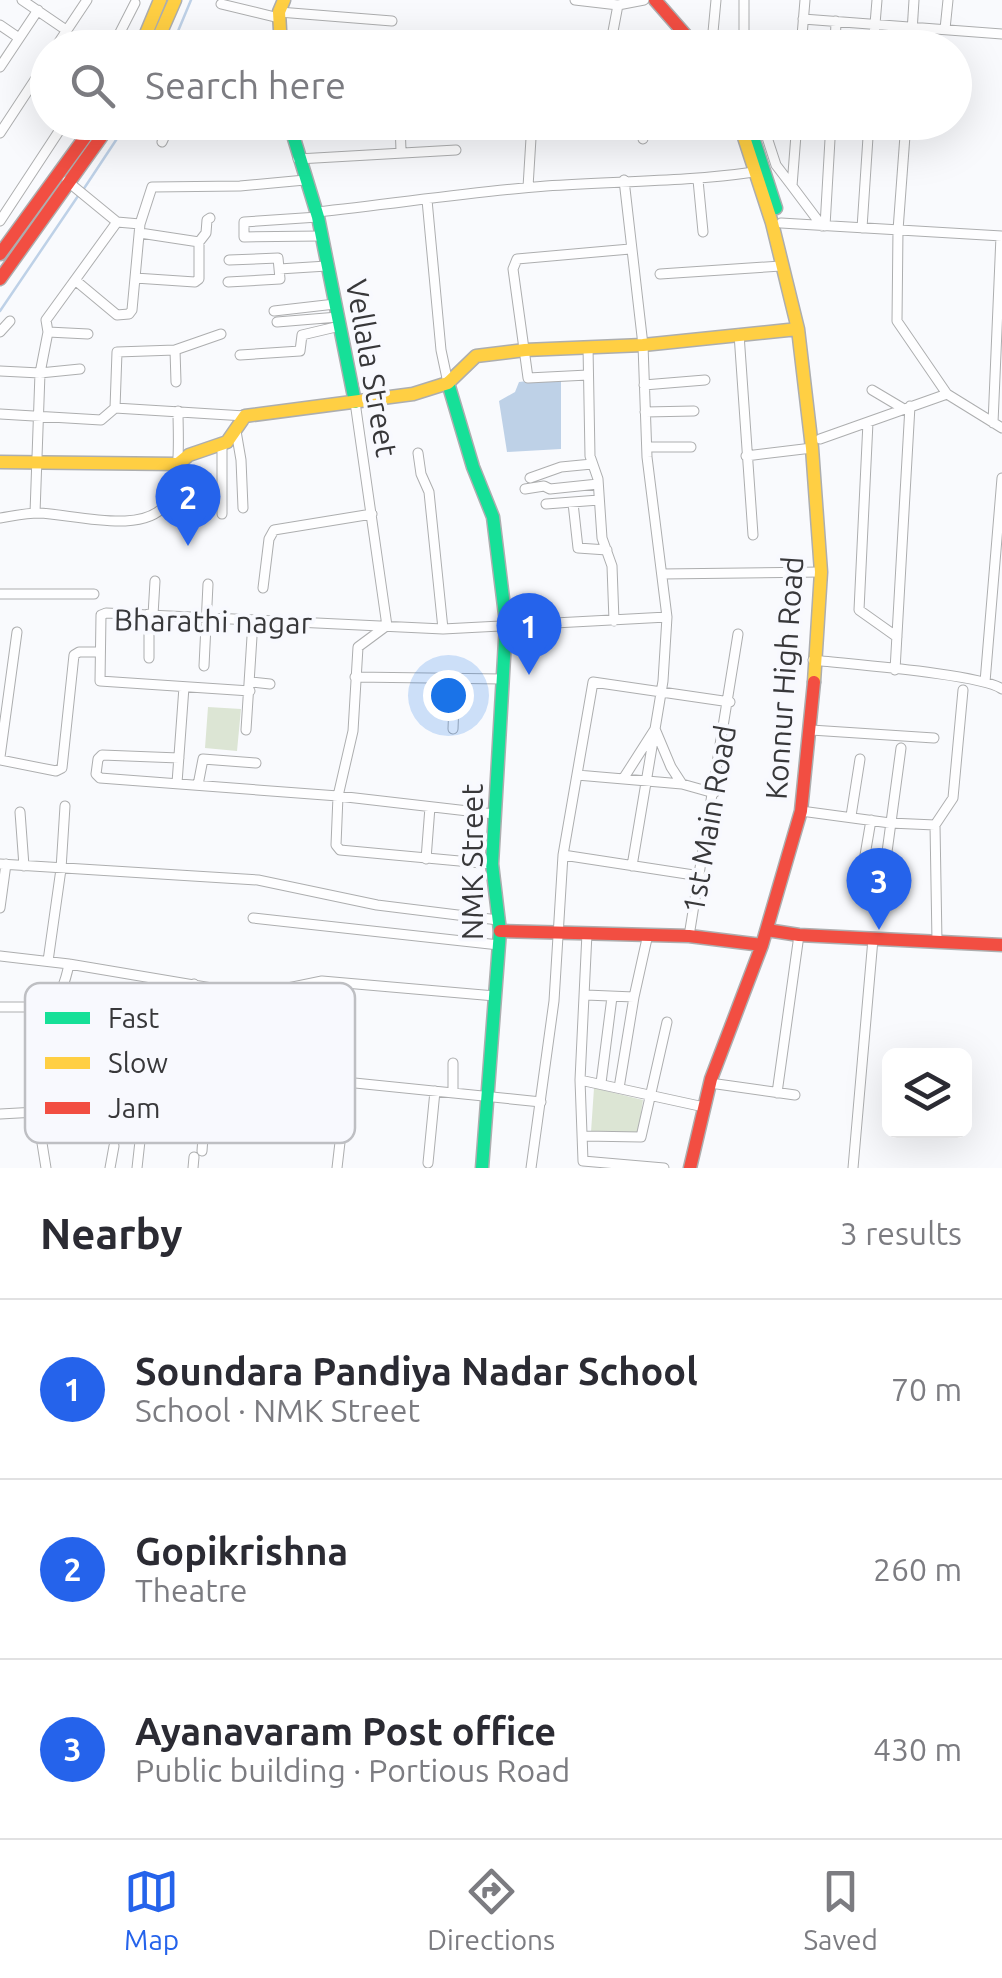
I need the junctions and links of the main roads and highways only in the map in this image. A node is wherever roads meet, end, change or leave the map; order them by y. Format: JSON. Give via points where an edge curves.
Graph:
{"nodes":[{"id":1,"x":160,"y":0,"type":"edge"},
{"id":2,"x":175,"y":0,"type":"edge"},
{"id":3,"x":644,"y":0,"type":"edge"},
{"id":4,"x":655,"y":0,"type":"edge"},
{"id":5,"x":148,"y":30,"type":"edge"},
{"id":6,"x":162,"y":30,"type":"edge"},
{"id":7,"x":672,"y":30,"type":"edge"},
{"id":8,"x":676,"y":30,"type":"edge"},
{"id":9,"x":86,"y":140,"type":"edge"},
{"id":10,"x":97,"y":140,"type":"edge"},
{"id":11,"x":293,"y":140,"type":"edge"},
{"id":12,"x":744,"y":140,"type":"edge"},
{"id":13,"x":754,"y":140,"type":"edge"},
{"id":14,"x":64,"y":180,"type":"junction"},
{"id":15,"x":0,"y":254,"type":"edge"},
{"id":16,"x":1,"y":274,"type":"edge"},
{"id":17,"x":798,"y":329,"type":"junction"},
{"id":18,"x":448,"y":383,"type":"junction"},
{"id":19,"x":355,"y":402,"type":"junction"},
{"id":20,"x":816,"y":444,"type":"junction"},
{"id":21,"x":0,"y":462,"type":"edge"},
{"id":22,"x":767,"y":930,"type":"junction"},
{"id":23,"x":499,"y":932,"type":"junction"},
{"id":24,"x":762,"y":944,"type":"junction"},
{"id":25,"x":1002,"y":945,"type":"edge"},
{"id":26,"x":482,"y":1168,"type":"edge"},
{"id":27,"x":690,"y":1168,"type":"edge"}],
"edges":[{"from":1,"to":5,"type":"main road"},
{"from":2,"to":6,"type":"main road"},
{"from":3,"to":7,"type":"main road"},
{"from":4,"to":8,"type":"main road"},
{"from":9,"to":14,"type":"main road"},
{"from":10,"to":14,"type":"main road"},
{"from":11,"to":19,"type":"main road","name":"Vellala Street","via":[[317,214]]},
{"from":12,"to":17,"type":"main road","name":"Konnur High Road"},
{"from":13,"to":20,"type":"main road","via":[[808,348]]},
{"from":14,"to":15,"type":"main road"},
{"from":14,"to":16,"type":"main road"},
{"from":17,"to":18,"type":"main road","via":[[476,356]]},
{"from":17,"to":20,"type":"main road","name":"Konnur High Road"},
{"from":18,"to":19,"type":"main road"},
{"from":18,"to":23,"type":"main road","name":"NMK Street","via":[[493,517],[506,623],[492,864]]},
{"from":19,"to":21,"type":"main road","via":[[245,416],[222,444],[178,464]]},
{"from":20,"to":22,"type":"main road","name":"Konnur High Road","via":[[822,572],[810,730],[801,810]]},
{"from":22,"to":24,"type":"main road","name":"Konnur High Road"},
{"from":22,"to":25,"type":"main road"},
{"from":23,"to":24,"type":"main road"},
{"from":23,"to":26,"type":"main road","name":"NMK Street"},
{"from":24,"to":27,"type":"main road","name":"Konnur High Road","via":[[710,1082]]}]}
